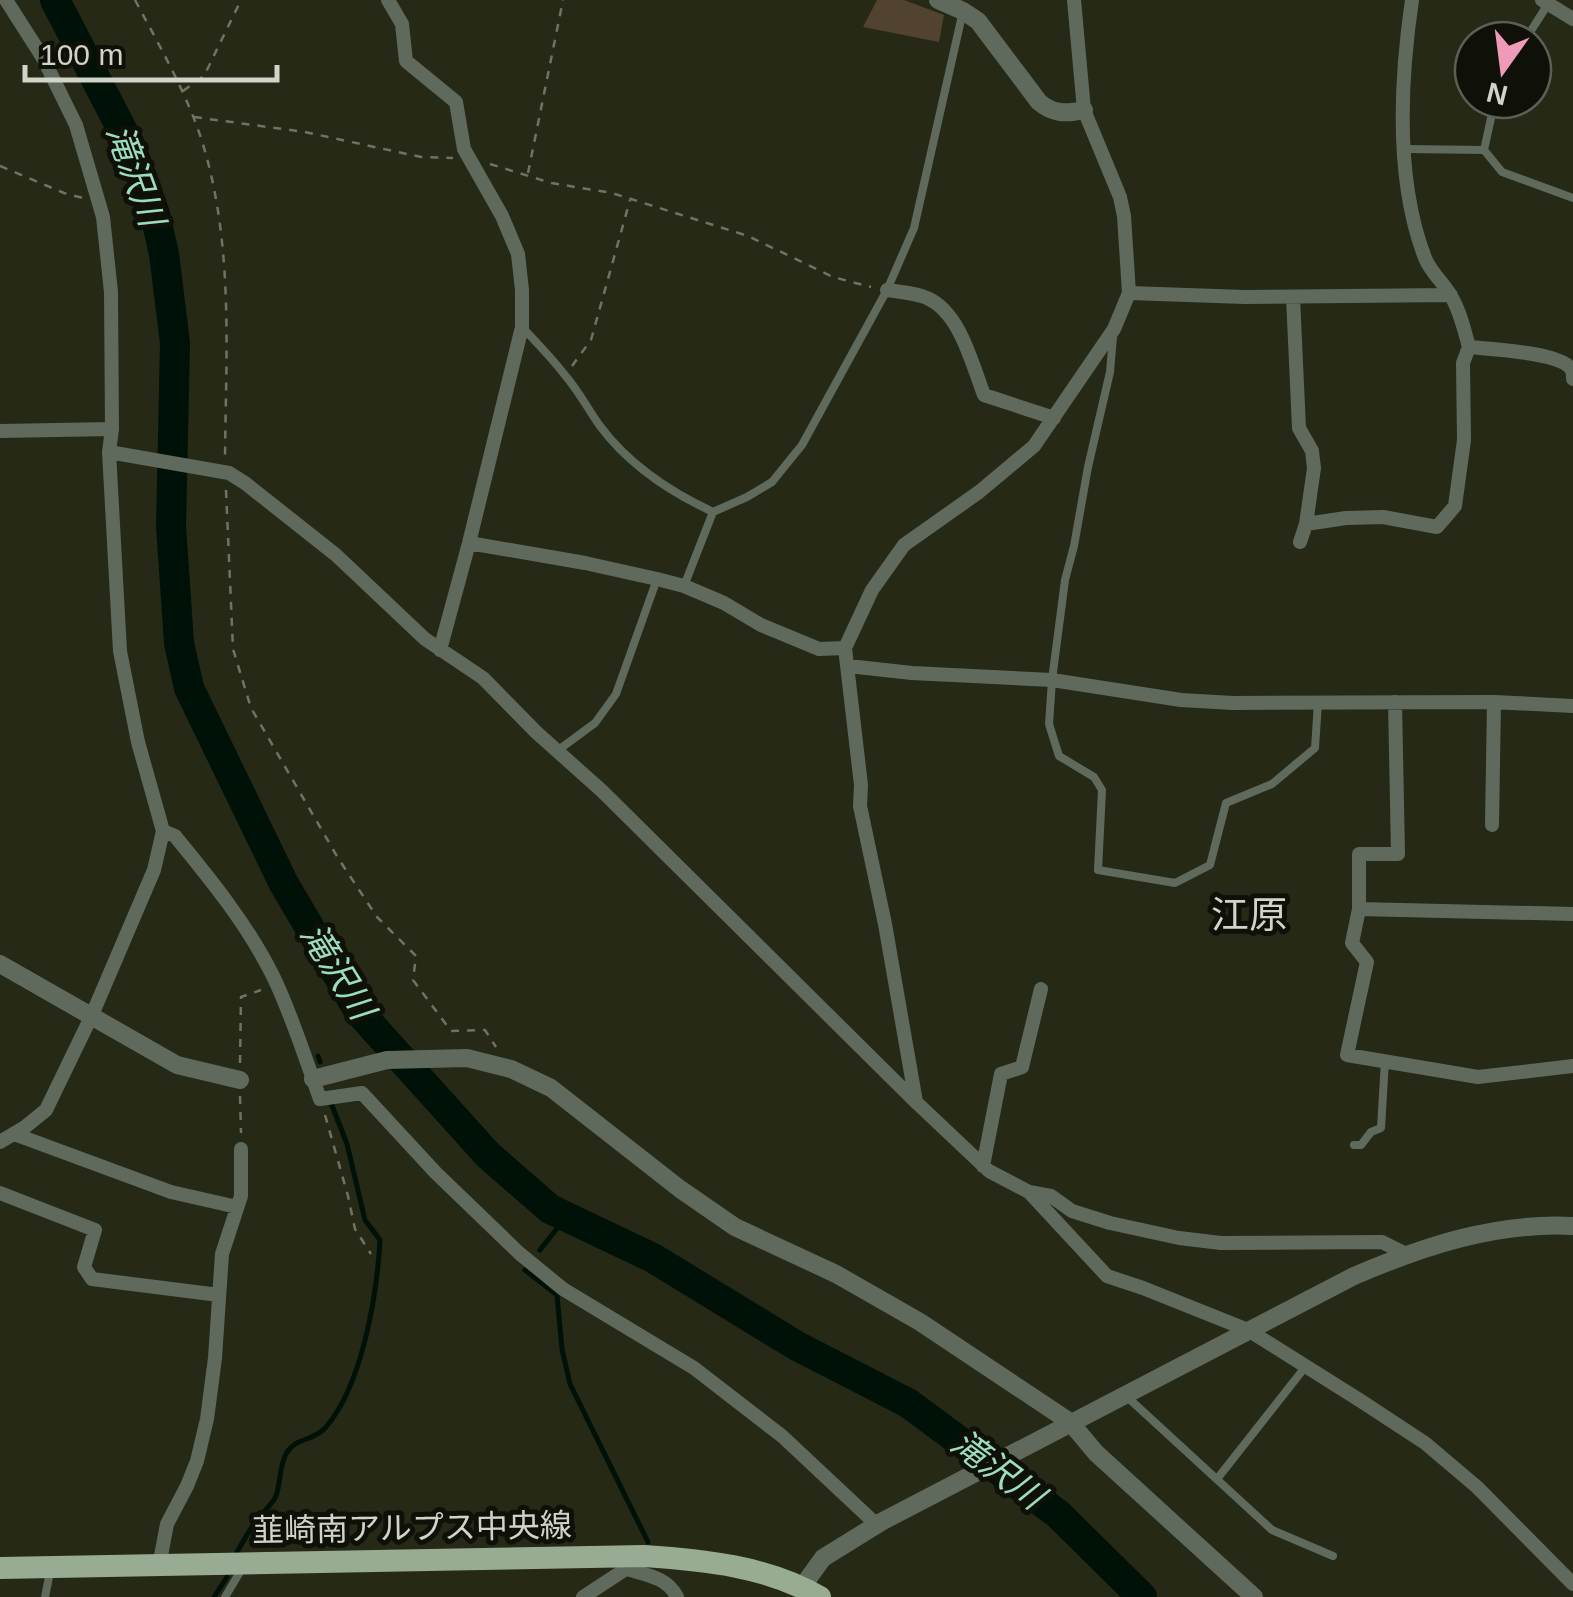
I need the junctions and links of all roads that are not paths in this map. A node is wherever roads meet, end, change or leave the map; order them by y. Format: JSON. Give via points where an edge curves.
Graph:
{"nodes":[{"id":1,"x":6,"y":0,"type":"edge"},
{"id":2,"x":388,"y":0,"type":"edge"},
{"id":3,"x":938,"y":0,"type":"edge"},
{"id":4,"x":1074,"y":0,"type":"edge"},
{"id":5,"x":1412,"y":0,"type":"edge"},
{"id":6,"x":1545,"y":2,"type":"edge"},
{"id":7,"x":964,"y":11,"type":"junction"},
{"id":8,"x":1573,"y":19,"type":"edge"},
{"id":9,"x":1084,"y":110,"type":"junction"},
{"id":10,"x":1491,"y":120,"type":"edge"},
{"id":11,"x":1405,"y":149,"type":"junction"},
{"id":12,"x":1484,"y":150,"type":"junction"},
{"id":13,"x":1573,"y":198,"type":"edge"},
{"id":14,"x":887,"y":290,"type":"junction"},
{"id":15,"x":1129,"y":293,"type":"junction"},
{"id":16,"x":1451,"y":295,"type":"junction"},
{"id":17,"x":1293,"y":297,"type":"junction"},
{"id":18,"x":522,"y":327,"type":"junction"},
{"id":19,"x":1114,"y":329,"type":"junction"},
{"id":20,"x":1469,"y":346,"type":"junction"},
{"id":21,"x":1573,"y":378,"type":"edge"},
{"id":22,"x":1054,"y":418,"type":"junction"},
{"id":23,"x":112,"y":429,"type":"junction"},
{"id":24,"x":0,"y":431,"type":"edge"},
{"id":25,"x":113,"y":452,"type":"junction"},
{"id":26,"x":712,"y":512,"type":"junction"},
{"id":27,"x":1306,"y":524,"type":"junction"},
{"id":28,"x":1300,"y":542,"type":"dead end"},
{"id":29,"x":469,"y":543,"type":"junction"},
{"id":30,"x":657,"y":579,"type":"junction"},
{"id":31,"x":684,"y":586,"type":"junction"},
{"id":32,"x":846,"y":648,"type":"junction"},
{"id":33,"x":440,"y":650,"type":"junction"},
{"id":34,"x":848,"y":666,"type":"junction"},
{"id":35,"x":1052,"y":680,"type":"junction"},
{"id":36,"x":1395,"y":702,"type":"junction"},
{"id":37,"x":1494,"y":702,"type":"junction"},
{"id":38,"x":1318,"y":703,"type":"junction"},
{"id":39,"x":1573,"y":706,"type":"edge"},
{"id":40,"x":557,"y":750,"type":"junction"},
{"id":41,"x":1492,"y":825,"type":"dead end"},
{"id":42,"x":162,"y":830,"type":"junction"},
{"id":43,"x":1359,"y":909,"type":"junction"},
{"id":44,"x":1573,"y":914,"type":"edge"},
{"id":45,"x":0,"y":964,"type":"edge"},
{"id":46,"x":1041,"y":989,"type":"dead end"},
{"id":47,"x":92,"y":1016,"type":"junction"},
{"id":48,"x":1385,"y":1061,"type":"junction"},
{"id":49,"x":1573,"y":1066,"type":"edge"},
{"id":50,"x":313,"y":1079,"type":"junction"},
{"id":51,"x":240,"y":1080,"type":"road end"},
{"id":52,"x":916,"y":1103,"type":"junction"},
{"id":53,"x":7,"y":1138,"type":"edge"},
{"id":54,"x":1354,"y":1145,"type":"dead end"},
{"id":55,"x":241,"y":1149,"type":"road end"},
{"id":56,"x":983,"y":1166,"type":"junction"},
{"id":57,"x":1029,"y":1192,"type":"junction"},
{"id":58,"x":0,"y":1193,"type":"edge"},
{"id":59,"x":238,"y":1207,"type":"junction"},
{"id":60,"x":1573,"y":1226,"type":"edge"},
{"id":61,"x":1406,"y":1254,"type":"junction"},
{"id":62,"x":219,"y":1295,"type":"junction"},
{"id":63,"x":1248,"y":1330,"type":"junction"},
{"id":64,"x":1306,"y":1366,"type":"junction"},
{"id":65,"x":1125,"y":1394,"type":"junction"},
{"id":66,"x":1070,"y":1422,"type":"junction"},
{"id":67,"x":1217,"y":1479,"type":"junction"},
{"id":68,"x":879,"y":1523,"type":"junction"},
{"id":69,"x":1333,"y":1556,"type":"dead end"},
{"id":70,"x":635,"y":1563,"type":"junction"},
{"id":71,"x":245,"y":1564,"type":"junction"},
{"id":72,"x":159,"y":1566,"type":"junction"},
{"id":73,"x":51,"y":1567,"type":"junction"},
{"id":74,"x":0,"y":1568,"type":"edge"},
{"id":75,"x":1573,"y":1584,"type":"edge"},
{"id":76,"x":811,"y":1592,"type":"edge"},
{"id":77,"x":45,"y":1597,"type":"edge"},
{"id":78,"x":224,"y":1597,"type":"edge"},
{"id":79,"x":583,"y":1597,"type":"edge"},
{"id":80,"x":677,"y":1597,"type":"edge"},
{"id":81,"x":1254,"y":1597,"type":"edge"}],
"edges":[{"from":1,"to":23,"type":"street","via":[[76,126],[103,217]]},
{"from":2,"to":18,"type":"street","via":[[402,24],[406,61],[456,102],[464,149],[518,254]]},
{"from":3,"to":7,"type":"street"},
{"from":4,"to":9,"type":"street"},
{"from":5,"to":11,"type":"street","via":[[1402,90]]},
{"from":6,"to":8,"type":"street"},
{"from":7,"to":9,"type":"street","via":[[1039,102],[1058,113]]},
{"from":7,"to":14,"type":"lane","via":[[914,228]]},
{"from":9,"to":15,"type":"street","via":[[1120,197]]},
{"from":10,"to":12,"type":"lane"},
{"from":11,"to":12,"type":"lane"},
{"from":11,"to":16,"type":"street","via":[[1418,236],[1427,264]]},
{"from":12,"to":13,"type":"lane","via":[[1502,172]]},
{"from":14,"to":22,"type":"street","via":[[942,307],[984,395]]},
{"from":14,"to":26,"type":"lane","via":[[802,445],[772,482]]},
{"from":15,"to":17,"type":"street"},
{"from":15,"to":19,"type":"street"},
{"from":16,"to":17,"type":"street"},
{"from":16,"to":20,"type":"street"},
{"from":17,"to":27,"type":"street","via":[[1299,428],[1314,468]]},
{"from":18,"to":26,"type":"lane","via":[[619,448],[657,481]]},
{"from":18,"to":29,"type":"street"},
{"from":19,"to":22,"type":"street"},
{"from":19,"to":35,"type":"lane"},
{"from":20,"to":21,"type":"street","via":[[1545,356],[1565,364]]},
{"from":20,"to":27,"type":"street","via":[[1455,506],[1437,528],[1384,518]]},
{"from":22,"to":32,"type":"street","via":[[1015,463],[904,545],[872,590]]},
{"from":23,"to":24,"type":"street"},
{"from":23,"to":25,"type":"street"},
{"from":25,"to":33,"type":"street","via":[[220,471],[245,483]]},
{"from":25,"to":42,"type":"street","via":[[120,651]]},
{"from":26,"to":31,"type":"lane"},
{"from":27,"to":28,"type":"street"},
{"from":29,"to":30,"type":"street"},
{"from":29,"to":33,"type":"street"},
{"from":30,"to":31,"type":"street"},
{"from":30,"to":40,"type":"lane","via":[[616,694],[596,722]]},
{"from":31,"to":32,"type":"street","via":[[819,648]]},
{"from":32,"to":34,"type":"street"},
{"from":33,"to":40,"type":"street","via":[[483,678]]},
{"from":34,"to":35,"type":"street"},
{"from":34,"to":52,"type":"street","via":[[860,806]]},
{"from":35,"to":38,"type":"street","via":[[1182,700]]},
{"from":35,"to":38,"type":"lane","via":[[1049,724],[1059,756],[1094,777],[1102,790],[1098,870],[1174,882],[1210,865],[1226,803],[1272,784],[1314,748]]},
{"from":36,"to":37,"type":"street"},
{"from":36,"to":38,"type":"street"},
{"from":36,"to":43,"type":"street","via":[[1398,854],[1359,854]]},
{"from":37,"to":39,"type":"street"},
{"from":37,"to":41,"type":"street"},
{"from":40,"to":52,"type":"street"},
{"from":42,"to":47,"type":"street","via":[[154,870]]},
{"from":42,"to":50,"type":"street","via":[[175,836],[236,913],[276,984]]},
{"from":43,"to":44,"type":"street"},
{"from":43,"to":48,"type":"street","via":[[1352,943],[1368,962],[1347,1054]]},
{"from":45,"to":47,"type":"street"},
{"from":46,"to":56,"type":"street","via":[[1022,1067],[1001,1074]]},
{"from":47,"to":51,"type":"street","via":[[177,1065]]},
{"from":47,"to":53,"type":"street","via":[[46,1110]]},
{"from":48,"to":49,"type":"street","via":[[1478,1077]]},
{"from":48,"to":54,"type":"lane","via":[[1381,1128]]},
{"from":50,"to":66,"type":"street","via":[[387,1060],[467,1058],[511,1068],[551,1088],[735,1228],[920,1322]]},
{"from":50,"to":68,"type":"street","via":[[320,1099],[362,1093],[436,1173],[562,1289],[694,1368]]},
{"from":52,"to":56,"type":"street"},
{"from":53,"to":59,"type":"street"},
{"from":55,"to":59,"type":"street"},
{"from":56,"to":57,"type":"street"},
{"from":57,"to":61,"type":"street","via":[[1110,1223],[1179,1238],[1382,1242]]},
{"from":57,"to":63,"type":"street","via":[[1107,1276]]},
{"from":58,"to":62,"type":"street","via":[[95,1230],[84,1267],[92,1279]]},
{"from":59,"to":62,"type":"street","via":[[222,1254]]},
{"from":60,"to":61,"type":"street","via":[[1460,1237]]},
{"from":61,"to":63,"type":"street"},
{"from":62,"to":72,"type":"street","via":[[207,1419],[197,1462],[167,1524]]},
{"from":63,"to":64,"type":"street"},
{"from":63,"to":65,"type":"street"},
{"from":64,"to":67,"type":"lane"},
{"from":64,"to":75,"type":"street","via":[[1425,1444]]},
{"from":65,"to":66,"type":"street"},
{"from":65,"to":67,"type":"lane"},
{"from":66,"to":68,"type":"street"},
{"from":66,"to":81,"type":"street"},
{"from":67,"to":69,"type":"lane","via":[[1272,1530]]},
{"from":68,"to":76,"type":"street","via":[[823,1558]]},
{"from":70,"to":71,"type":"main road","name":"韮崎南アルプス中央線"},
{"from":70,"to":76,"type":"main road","name":"韮崎南アルプス中央線","via":[[695,1559],[772,1575]]},
{"from":70,"to":79,"type":"street"},
{"from":70,"to":80,"type":"street"},
{"from":71,"to":72,"type":"main road","name":"韮崎南アルプス中央線"},
{"from":71,"to":78,"type":"lane"},
{"from":72,"to":73,"type":"main road","name":"韮崎南アルプス中央線"},
{"from":73,"to":74,"type":"main road","name":"韮崎南アルプス中央線"},
{"from":73,"to":77,"type":"lane"}]}
